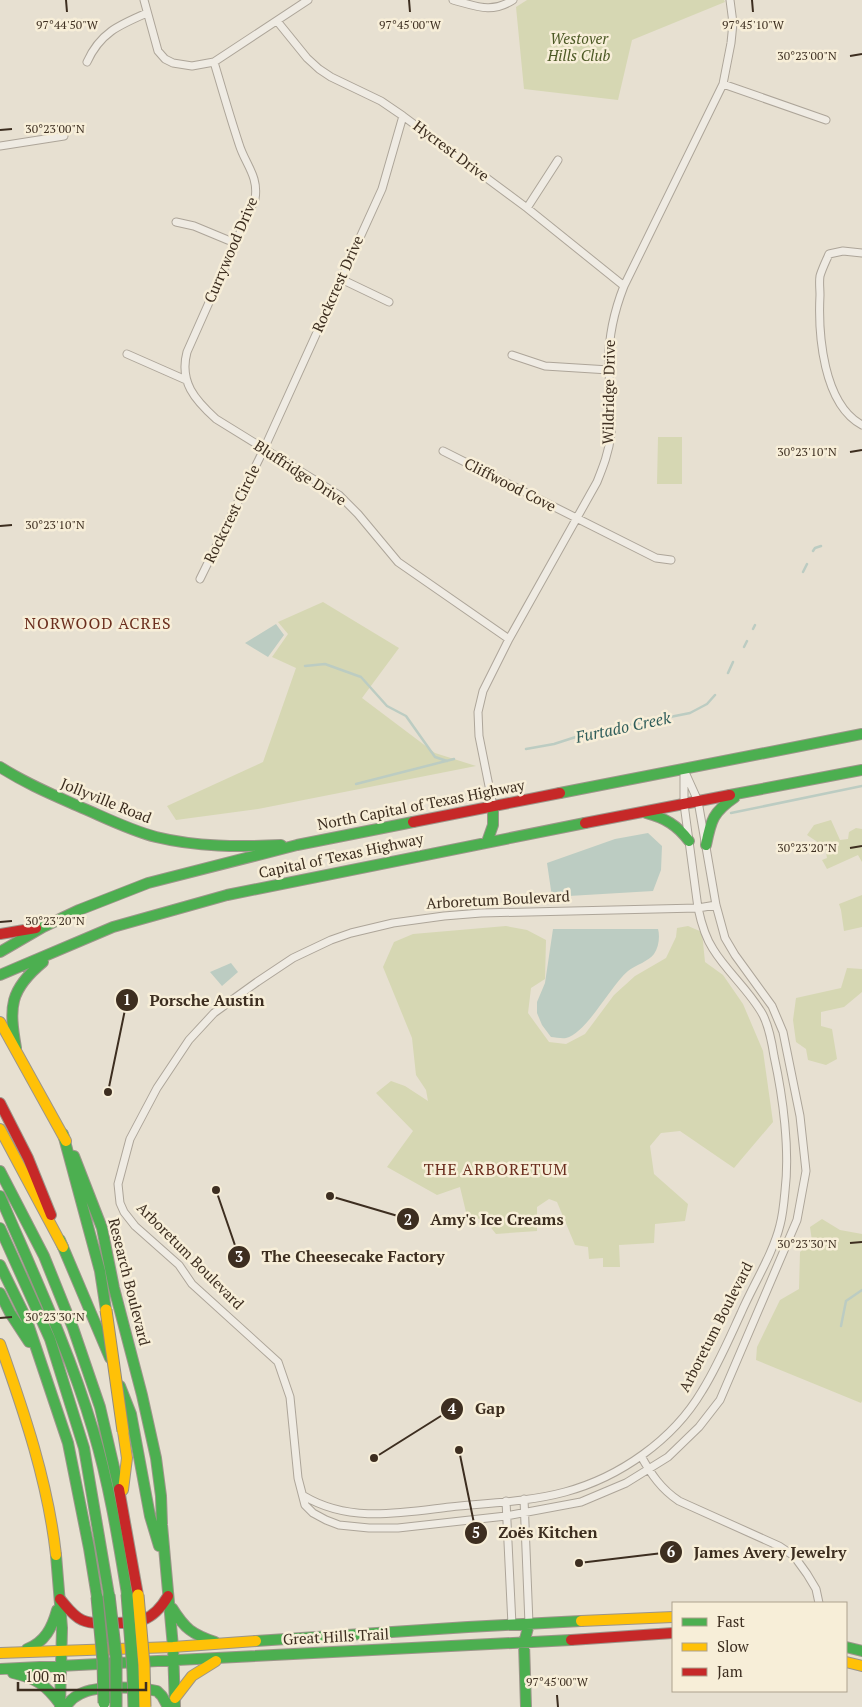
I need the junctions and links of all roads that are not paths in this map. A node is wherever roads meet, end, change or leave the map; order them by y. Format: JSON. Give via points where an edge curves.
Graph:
{"nodes":[{"id":1,"x":144,"y":0,"type":"edge"},
{"id":2,"x":308,"y":0,"type":"edge"},
{"id":3,"x":453,"y":0,"type":"edge"},
{"id":4,"x":513,"y":0,"type":"edge"},
{"id":5,"x":730,"y":0,"type":"edge"},
{"id":6,"x":147,"y":13,"type":"junction"},
{"id":7,"x":278,"y":21,"type":"junction"},
{"id":8,"x":87,"y":62,"type":"dead end"},
{"id":9,"x":214,"y":62,"type":"junction"},
{"id":10,"x":722,"y":84,"type":"junction"},
{"id":11,"x":403,"y":116,"type":"junction"},
{"id":12,"x":826,"y":120,"type":"dead end"},
{"id":13,"x":64,"y":136,"type":"dead end"},
{"id":14,"x":0,"y":146,"type":"edge"},
{"id":15,"x":558,"y":160,"type":"dead end"},
{"id":16,"x":527,"y":208,"type":"junction"},
{"id":17,"x":176,"y":222,"type":"dead end"},
{"id":18,"x":234,"y":243,"type":"junction"},
{"id":19,"x":862,"y":253,"type":"edge"},
{"id":20,"x":341,"y":278,"type":"junction"},
{"id":21,"x":624,"y":286,"type":"junction"},
{"id":22,"x":389,"y":302,"type":"dead end"},
{"id":23,"x":127,"y":354,"type":"dead end"},
{"id":24,"x":512,"y":356,"type":"dead end"},
{"id":25,"x":609,"y":370,"type":"junction"},
{"id":26,"x":186,"y":380,"type":"junction"},
{"id":27,"x":862,"y":425,"type":"edge"},
{"id":28,"x":264,"y":449,"type":"junction"},
{"id":29,"x":443,"y":451,"type":"dead end"},
{"id":30,"x":577,"y":519,"type":"junction"},
{"id":31,"x":671,"y":560,"type":"dead end"},
{"id":32,"x":200,"y":579,"type":"dead end"},
{"id":33,"x":509,"y":639,"type":"junction"},
{"id":34,"x":862,"y":734,"type":"edge"},
{"id":35,"x":0,"y":767,"type":"edge"},
{"id":36,"x":684,"y":770,"type":"junction"},
{"id":37,"x":862,"y":770,"type":"edge"},
{"id":38,"x":741,"y":793,"type":"junction"},
{"id":39,"x":698,"y":801,"type":"junction"},
{"id":40,"x":684,"y":804,"type":"junction"},
{"id":41,"x":493,"y":806,"type":"junction"},
{"id":42,"x":644,"y":812,"type":"junction"},
{"id":43,"x":689,"y":841,"type":"junction"},
{"id":44,"x":487,"y":842,"type":"junction"},
{"id":45,"x":297,"y":845,"type":"junction"},
{"id":46,"x":706,"y":845,"type":"junction"},
{"id":47,"x":716,"y":905,"type":"junction"},
{"id":48,"x":698,"y":908,"type":"junction"},
{"id":49,"x":43,"y":927,"type":"junction"},
{"id":50,"x":0,"y":934,"type":"edge"},
{"id":51,"x":61,"y":949,"type":"junction"},
{"id":52,"x":0,"y":952,"type":"edge"},
{"id":53,"x":0,"y":975,"type":"edge"},
{"id":54,"x":0,"y":1022,"type":"edge"},
{"id":55,"x":16,"y":1048,"type":"junction"},
{"id":56,"x":0,"y":1103,"type":"edge"},
{"id":57,"x":0,"y":1129,"type":"edge"},
{"id":58,"x":63,"y":1134,"type":"junction"},
{"id":59,"x":0,"y":1171,"type":"edge"},
{"id":60,"x":0,"y":1196,"type":"edge"},
{"id":61,"x":0,"y":1228,"type":"edge"},
{"id":62,"x":63,"y":1248,"type":"junction"},
{"id":63,"x":0,"y":1264,"type":"edge"},
{"id":64,"x":0,"y":1293,"type":"edge"},
{"id":65,"x":0,"y":1344,"type":"edge"},
{"id":66,"x":40,"y":1360,"type":"junction"},
{"id":67,"x":640,"y":1456,"type":"junction"},
{"id":68,"x":649,"y":1470,"type":"junction"},
{"id":69,"x":304,"y":1496,"type":"junction"},
{"id":70,"x":524,"y":1499,"type":"junction"},
{"id":71,"x":122,"y":1500,"type":"junction"},
{"id":72,"x":506,"y":1501,"type":"junction"},
{"id":73,"x":524,"y":1514,"type":"junction"},
{"id":74,"x":506,"y":1516,"type":"junction"},
{"id":75,"x":166,"y":1569,"type":"junction"},
{"id":76,"x":133,"y":1595,"type":"junction"},
{"id":77,"x":60,"y":1599,"type":"junction"},
{"id":78,"x":169,"y":1599,"type":"junction"},
{"id":79,"x":819,"y":1602,"type":"edge"},
{"id":80,"x":672,"y":1617,"type":"edge"},
{"id":81,"x":529,"y":1624,"type":"junction"},
{"id":82,"x":512,"y":1625,"type":"junction"},
{"id":83,"x":672,"y":1633,"type":"edge"},
{"id":84,"x":524,"y":1642,"type":"junction"},
{"id":85,"x":220,"y":1643,"type":"junction"},
{"id":86,"x":173,"y":1647,"type":"junction"},
{"id":87,"x":847,"y":1647,"type":"edge"},
{"id":88,"x":63,"y":1650,"type":"junction"},
{"id":89,"x":21,"y":1652,"type":"junction"},
{"id":90,"x":862,"y":1652,"type":"edge"},
{"id":91,"x":0,"y":1653,"type":"edge"},
{"id":92,"x":223,"y":1658,"type":"junction"},
{"id":93,"x":173,"y":1661,"type":"junction"},
{"id":94,"x":847,"y":1662,"type":"edge"},
{"id":95,"x":62,"y":1666,"type":"junction"},
{"id":96,"x":862,"y":1666,"type":"edge"},
{"id":97,"x":0,"y":1669,"type":"edge"},
{"id":98,"x":172,"y":1704,"type":"edge"},
{"id":99,"x":62,"y":1706,"type":"edge"},
{"id":100,"x":104,"y":1707,"type":"edge"},
{"id":101,"x":116,"y":1707,"type":"edge"},
{"id":102,"x":134,"y":1707,"type":"edge"},
{"id":103,"x":145,"y":1707,"type":"edge"},
{"id":104,"x":526,"y":1707,"type":"edge"}],
"edges":[{"from":1,"to":6,"type":"street"},
{"from":2,"to":7,"type":"street"},
{"from":3,"to":4,"type":"street","via":[[493,8]]},
{"from":5,"to":10,"type":"street","name":"Wildridge Drive","via":[[733,23]]},
{"from":6,"to":8,"type":"street","via":[[111,30],[92,50]]},
{"from":6,"to":9,"type":"street","via":[[158,51],[165,59],[192,66]]},
{"from":7,"to":9,"type":"street"},
{"from":7,"to":11,"type":"street","name":"Hycrest Drive","via":[[319,69]]},
{"from":9,"to":18,"type":"street","name":"Currywood Drive","via":[[240,147],[257,188]]},
{"from":10,"to":12,"type":"street"},
{"from":10,"to":21,"type":"street","name":"Wildridge Drive"},
{"from":11,"to":16,"type":"street","name":"Hycrest Drive"},
{"from":11,"to":20,"type":"street","name":"Rockcrest Drive","via":[[382,189]]},
{"from":13,"to":14,"type":"street"},
{"from":15,"to":16,"type":"street"},
{"from":16,"to":21,"type":"street","name":"Hycrest Drive"},
{"from":17,"to":18,"type":"street"},
{"from":18,"to":26,"type":"street","name":"Currywood Drive","via":[[187,352],[184,363]]},
{"from":19,"to":27,"type":"street","via":[[843,251],[829,254],[820,276],[819,315],[821,348],[834,392],[845,411]]},
{"from":20,"to":22,"type":"street"},
{"from":20,"to":28,"type":"street","name":"Rockcrest Drive"},
{"from":21,"to":25,"type":"street","name":"Wildridge Drive","via":[[612,322]]},
{"from":23,"to":26,"type":"street"},
{"from":24,"to":25,"type":"street","via":[[545,366]]},
{"from":25,"to":30,"type":"street","name":"Wildridge Drive","via":[[612,419],[607,458]]},
{"from":26,"to":28,"type":"street","name":"Bluffridge Drive","via":[[200,404],[216,419]]},
{"from":28,"to":32,"type":"street","name":"Rockcrest Circle"},
{"from":28,"to":33,"type":"street","name":"Bluffridge Drive","via":[[340,495],[398,562]]},
{"from":29,"to":30,"type":"street","name":"Cliffwood Cove"},
{"from":30,"to":31,"type":"street","name":"Cliffwood Cove","via":[[656,558]]},
{"from":30,"to":33,"type":"street","name":"Wildridge Drive"},
{"from":33,"to":41,"type":"street","name":"Wildridge Drive","via":[[483,691],[478,712],[479,736]]},
{"from":34,"to":36,"type":"main road","name":"North Capital of Texas Highway"},
{"from":35,"to":45,"type":"main road","name":"Jollyville Road","via":[[18,780],[139,832],[218,846]]},
{"from":36,"to":39,"type":"street","name":"Arboretum Boulevard"},
{"from":36,"to":40,"type":"street","name":"Arboretum Boulevard"},
{"from":36,"to":41,"type":"main road","name":"North Capital of Texas Highway"},
{"from":37,"to":38,"type":"main road"},
{"from":38,"to":39,"type":"main road"},
{"from":38,"to":46,"type":"main road","via":[[719,807],[711,822]]},
{"from":39,"to":40,"type":"main road","name":"Capital of Texas Highway"},
{"from":39,"to":46,"type":"street","name":"Arboretum Boulevard"},
{"from":40,"to":42,"type":"main road","name":"Capital of Texas Highway"},
{"from":40,"to":43,"type":"street","name":"Arboretum Boulevard"},
{"from":41,"to":44,"type":"main road","via":[[494,823]]},
{"from":41,"to":45,"type":"main road","name":"North Capital of Texas Highway"},
{"from":42,"to":43,"type":"main road","via":[[677,825]]},
{"from":42,"to":44,"type":"main road","name":"Capital of Texas Highway"},
{"from":43,"to":48,"type":"street","name":"Arboretum Boulevard"},
{"from":44,"to":51,"type":"main road","name":"Capital of Texas Highway","via":[[227,896],[113,927]]},
{"from":45,"to":49,"type":"main road","name":"North Capital of Texas Highway","via":[[148,883]]},
{"from":46,"to":47,"type":"street","name":"Arboretum Boulevard"},
{"from":47,"to":48,"type":"street","name":"Arboretum Boulevard"},
{"from":47,"to":68,"type":"street","name":"Arboretum Boulevard","via":[[725,938],[772,1006],[783,1032],[800,1116],[806,1171],[797,1220],[720,1400],[684,1443]]},
{"from":48,"to":67,"type":"street","name":"Arboretum Boulevard","via":[[711,947],[763,1015],[771,1040],[783,1114],[786,1190],[780,1225],[767,1260],[702,1391],[665,1437]]},
{"from":48,"to":69,"type":"street","name":"Arboretum Boulevard","via":[[481,913],[393,923],[351,933],[293,958],[245,990],[201,1026],[173,1063],[130,1139],[118,1184],[120,1203],[136,1226],[179,1265],[192,1284],[278,1362],[290,1397],[298,1478]]},
{"from":49,"to":50,"type":"main road"},
{"from":49,"to":52,"type":"main road","name":"North Capital of Texas Highway"},
{"from":51,"to":53,"type":"main road","name":"Capital of Texas Highway"},
{"from":51,"to":55,"type":"main road","via":[[32,970],[16,992],[12,1023]]},
{"from":54,"to":55,"type":"main road","name":"Research Boulevard"},
{"from":55,"to":58,"type":"main road","name":"Research Boulevard"},
{"from":56,"to":62,"type":"main road","name":"Research Boulevard","via":[[40,1186]]},
{"from":57,"to":62,"type":"main road"},
{"from":58,"to":71,"type":"main road","bridge":true,"via":[[100,1271],[126,1458]]},
{"from":58,"to":75,"type":"main road","name":"Research Boulevard","via":[[102,1228],[142,1395],[159,1477]]},
{"from":59,"to":71,"type":"main road","via":[[44,1256],[73,1328],[100,1407]]},
{"from":60,"to":76,"type":"main road","via":[[55,1322],[93,1430]]},
{"from":61,"to":101,"type":"main road","bridge":true,"via":[[50,1339],[84,1448],[109,1595],[116,1657]]},
{"from":62,"to":75,"type":"main road","name":"Research Boulevard","via":[[131,1414],[150,1516]]},
{"from":63,"to":66,"type":"main road","via":[[26,1318]]},
{"from":64,"to":66,"type":"main road"},
{"from":65,"to":77,"type":"main road","via":[[28,1426],[47,1500]]},
{"from":66,"to":100,"type":"main road","bridge":true,"via":[[68,1443],[89,1548],[97,1597]]},
{"from":67,"to":68,"type":"street"},
{"from":67,"to":70,"type":"street","name":"Arboretum Boulevard","via":[[579,1488]]},
{"from":68,"to":73,"type":"street","name":"Arboretum Boulevard","via":[[581,1502]]},
{"from":68,"to":79,"type":"street","via":[[666,1492],[679,1501],[779,1546],[794,1556],[808,1574]]},
{"from":69,"to":72,"type":"street","name":"Arboretum Boulevard","via":[[330,1508],[375,1515]]},
{"from":69,"to":74,"type":"street","name":"Arboretum Boulevard","via":[[305,1505],[312,1513],[353,1527],[398,1528]]},
{"from":70,"to":72,"type":"street","name":"Arboretum Boulevard"},
{"from":70,"to":73,"type":"street"},
{"from":71,"to":76,"type":"main road"},
{"from":72,"to":74,"type":"street"},
{"from":73,"to":74,"type":"street","name":"Arboretum Boulevard"},
{"from":73,"to":81,"type":"street"},
{"from":74,"to":82,"type":"street"},
{"from":75,"to":78,"type":"main road","name":"Research Boulevard"},
{"from":76,"to":102,"type":"main road","bridge":true},
{"from":76,"to":103,"type":"main road","bridge":true,"via":[[144,1666]]},
{"from":77,"to":78,"type":"main road","via":[[86,1622],[116,1624],[142,1622],[153,1616]]},
{"from":77,"to":88,"type":"main road"},
{"from":77,"to":89,"type":"main road","via":[[50,1632],[34,1647]]},
{"from":78,"to":85,"type":"main road","via":[[184,1629]]},
{"from":78,"to":86,"type":"main road","name":"Research Boulevard"},
{"from":80,"to":81,"type":"main road","name":"Great Hills Trail"},
{"from":81,"to":82,"type":"main road","name":"Great Hills Trail"},
{"from":81,"to":84,"type":"main road"},
{"from":82,"to":84,"type":"main road"},
{"from":82,"to":85,"type":"main road","name":"Great Hills Trail"},
{"from":83,"to":84,"type":"main road","name":"Great Hills Trail"},
{"from":84,"to":92,"type":"main road","name":"Great Hills Trail"},
{"from":84,"to":104,"type":"main road"},
{"from":85,"to":86,"type":"main road","name":"Great Hills Trail"},
{"from":86,"to":88,"type":"main road","name":"Great Hills Trail"},
{"from":86,"to":93,"type":"main road","name":"Research Boulevard"},
{"from":87,"to":90,"type":"main road"},
{"from":88,"to":89,"type":"main road","name":"Great Hills Trail"},
{"from":88,"to":95,"type":"main road"},
{"from":89,"to":91,"type":"main road","name":"Great Hills Trail"},
{"from":92,"to":93,"type":"main road","name":"Great Hills Trail"},
{"from":92,"to":98,"type":"main road","via":[[188,1678]]},
{"from":93,"to":95,"type":"main road","name":"Great Hills Trail"},
{"from":93,"to":98,"type":"main road","name":"Research Boulevard"},
{"from":94,"to":96,"type":"main road"},
{"from":95,"to":97,"type":"main road","name":"Great Hills Trail"},
{"from":95,"to":99,"type":"main road"},
{"from":97,"to":99,"type":"main road","via":[[37,1679]]},
{"from":98,"to":99,"type":"main road","via":[[157,1692],[144,1688],[86,1691]]}]}
